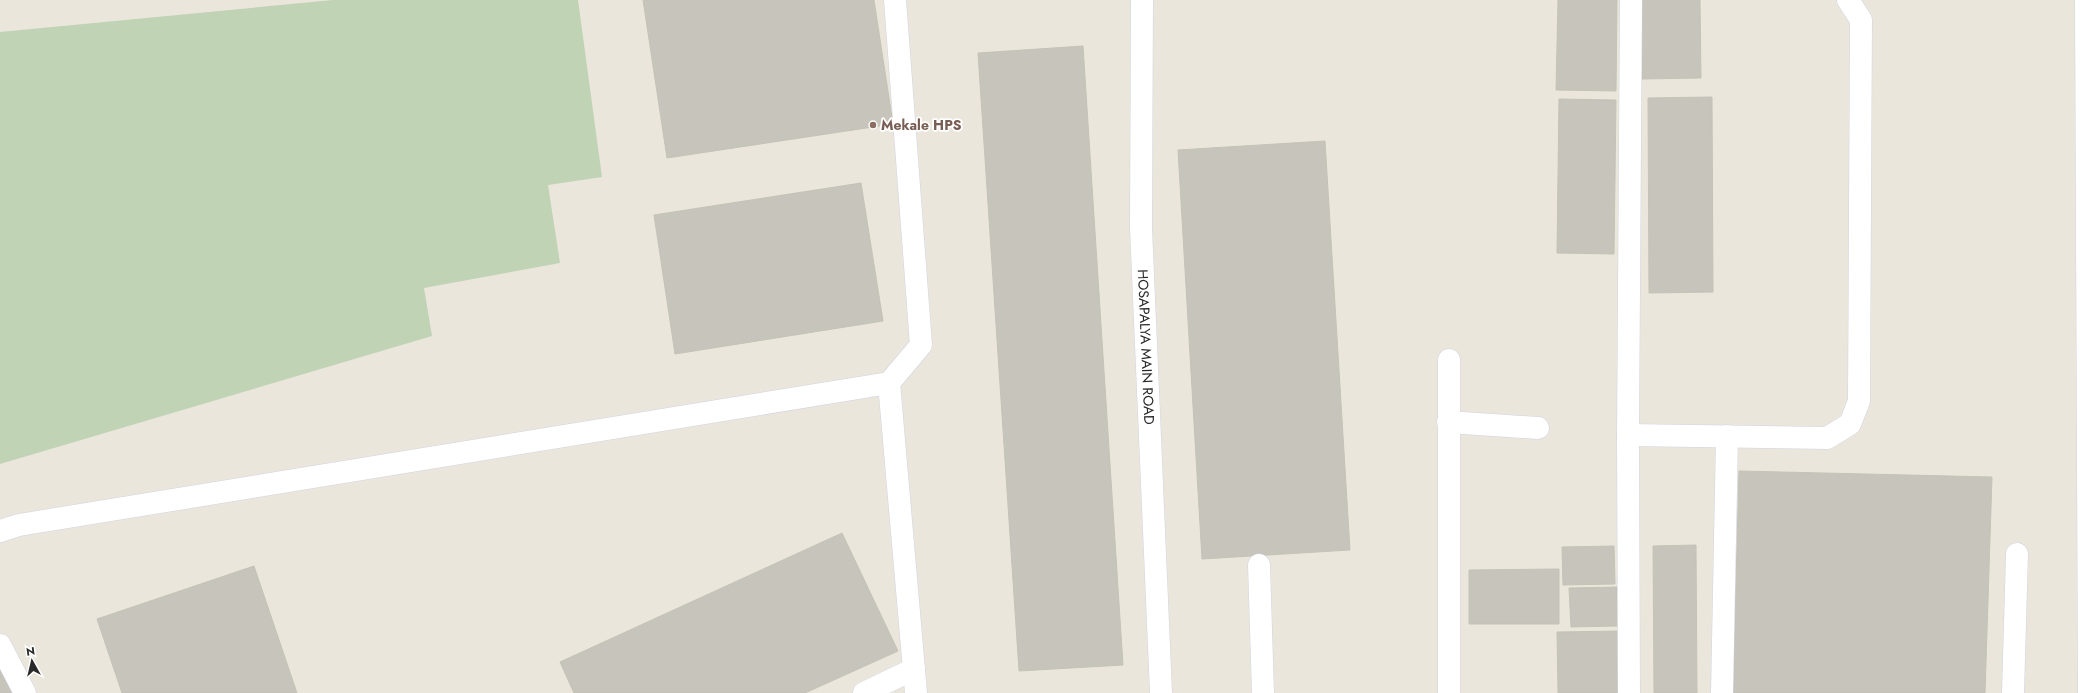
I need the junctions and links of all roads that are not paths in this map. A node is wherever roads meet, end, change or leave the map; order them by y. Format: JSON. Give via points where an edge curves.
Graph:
{"nodes":[{"id":1,"x":895,"y":0,"type":"edge"},
{"id":2,"x":1142,"y":0,"type":"edge"},
{"id":3,"x":1631,"y":0,"type":"edge"},
{"id":4,"x":1848,"y":0,"type":"edge"},
{"id":5,"x":2086,"y":0,"type":"edge"},
{"id":6,"x":1449,"y":360,"type":"dead end"},
{"id":7,"x":890,"y":383,"type":"junction"},
{"id":8,"x":1448,"y":422,"type":"junction"},
{"id":9,"x":1538,"y":428,"type":"dead end"},
{"id":10,"x":1628,"y":435,"type":"junction"},
{"id":11,"x":1727,"y":436,"type":"junction"},
{"id":12,"x":0,"y":531,"type":"edge"},
{"id":13,"x":2017,"y":554,"type":"dead end"},
{"id":14,"x":1259,"y":565,"type":"dead end"},
{"id":15,"x":0,"y":645,"type":"edge"},
{"id":16,"x":914,"y":669,"type":"junction"},
{"id":17,"x":25,"y":693,"type":"edge"},
{"id":18,"x":864,"y":693,"type":"edge"},
{"id":19,"x":916,"y":693,"type":"edge"},
{"id":20,"x":1161,"y":693,"type":"edge"},
{"id":21,"x":1263,"y":693,"type":"edge"},
{"id":22,"x":1449,"y":693,"type":"edge"},
{"id":23,"x":1629,"y":693,"type":"edge"},
{"id":24,"x":1722,"y":693,"type":"edge"},
{"id":25,"x":2013,"y":693,"type":"edge"},
{"id":26,"x":2089,"y":693,"type":"edge"}],
"edges":[{"from":1,"to":7,"type":"street","via":[[921,345]]},
{"from":2,"to":20,"type":"street","name":"HOSAPALYA MAIN ROAD","via":[[1142,228]]},
{"from":3,"to":10,"type":"street"},
{"from":4,"to":11,"type":"street","via":[[1861,20],[1858,402],[1850,424],[1827,438]]},
{"from":5,"to":26,"type":"street"},
{"from":6,"to":8,"type":"street"},
{"from":7,"to":12,"type":"street","via":[[19,525]]},
{"from":7,"to":16,"type":"street"},
{"from":8,"to":9,"type":"street"},
{"from":8,"to":22,"type":"street"},
{"from":10,"to":11,"type":"street"},
{"from":10,"to":23,"type":"street"},
{"from":11,"to":24,"type":"street"},
{"from":13,"to":25,"type":"street"},
{"from":14,"to":21,"type":"street"},
{"from":15,"to":17,"type":"street"},
{"from":16,"to":18,"type":"street"},
{"from":16,"to":19,"type":"street"}]}
